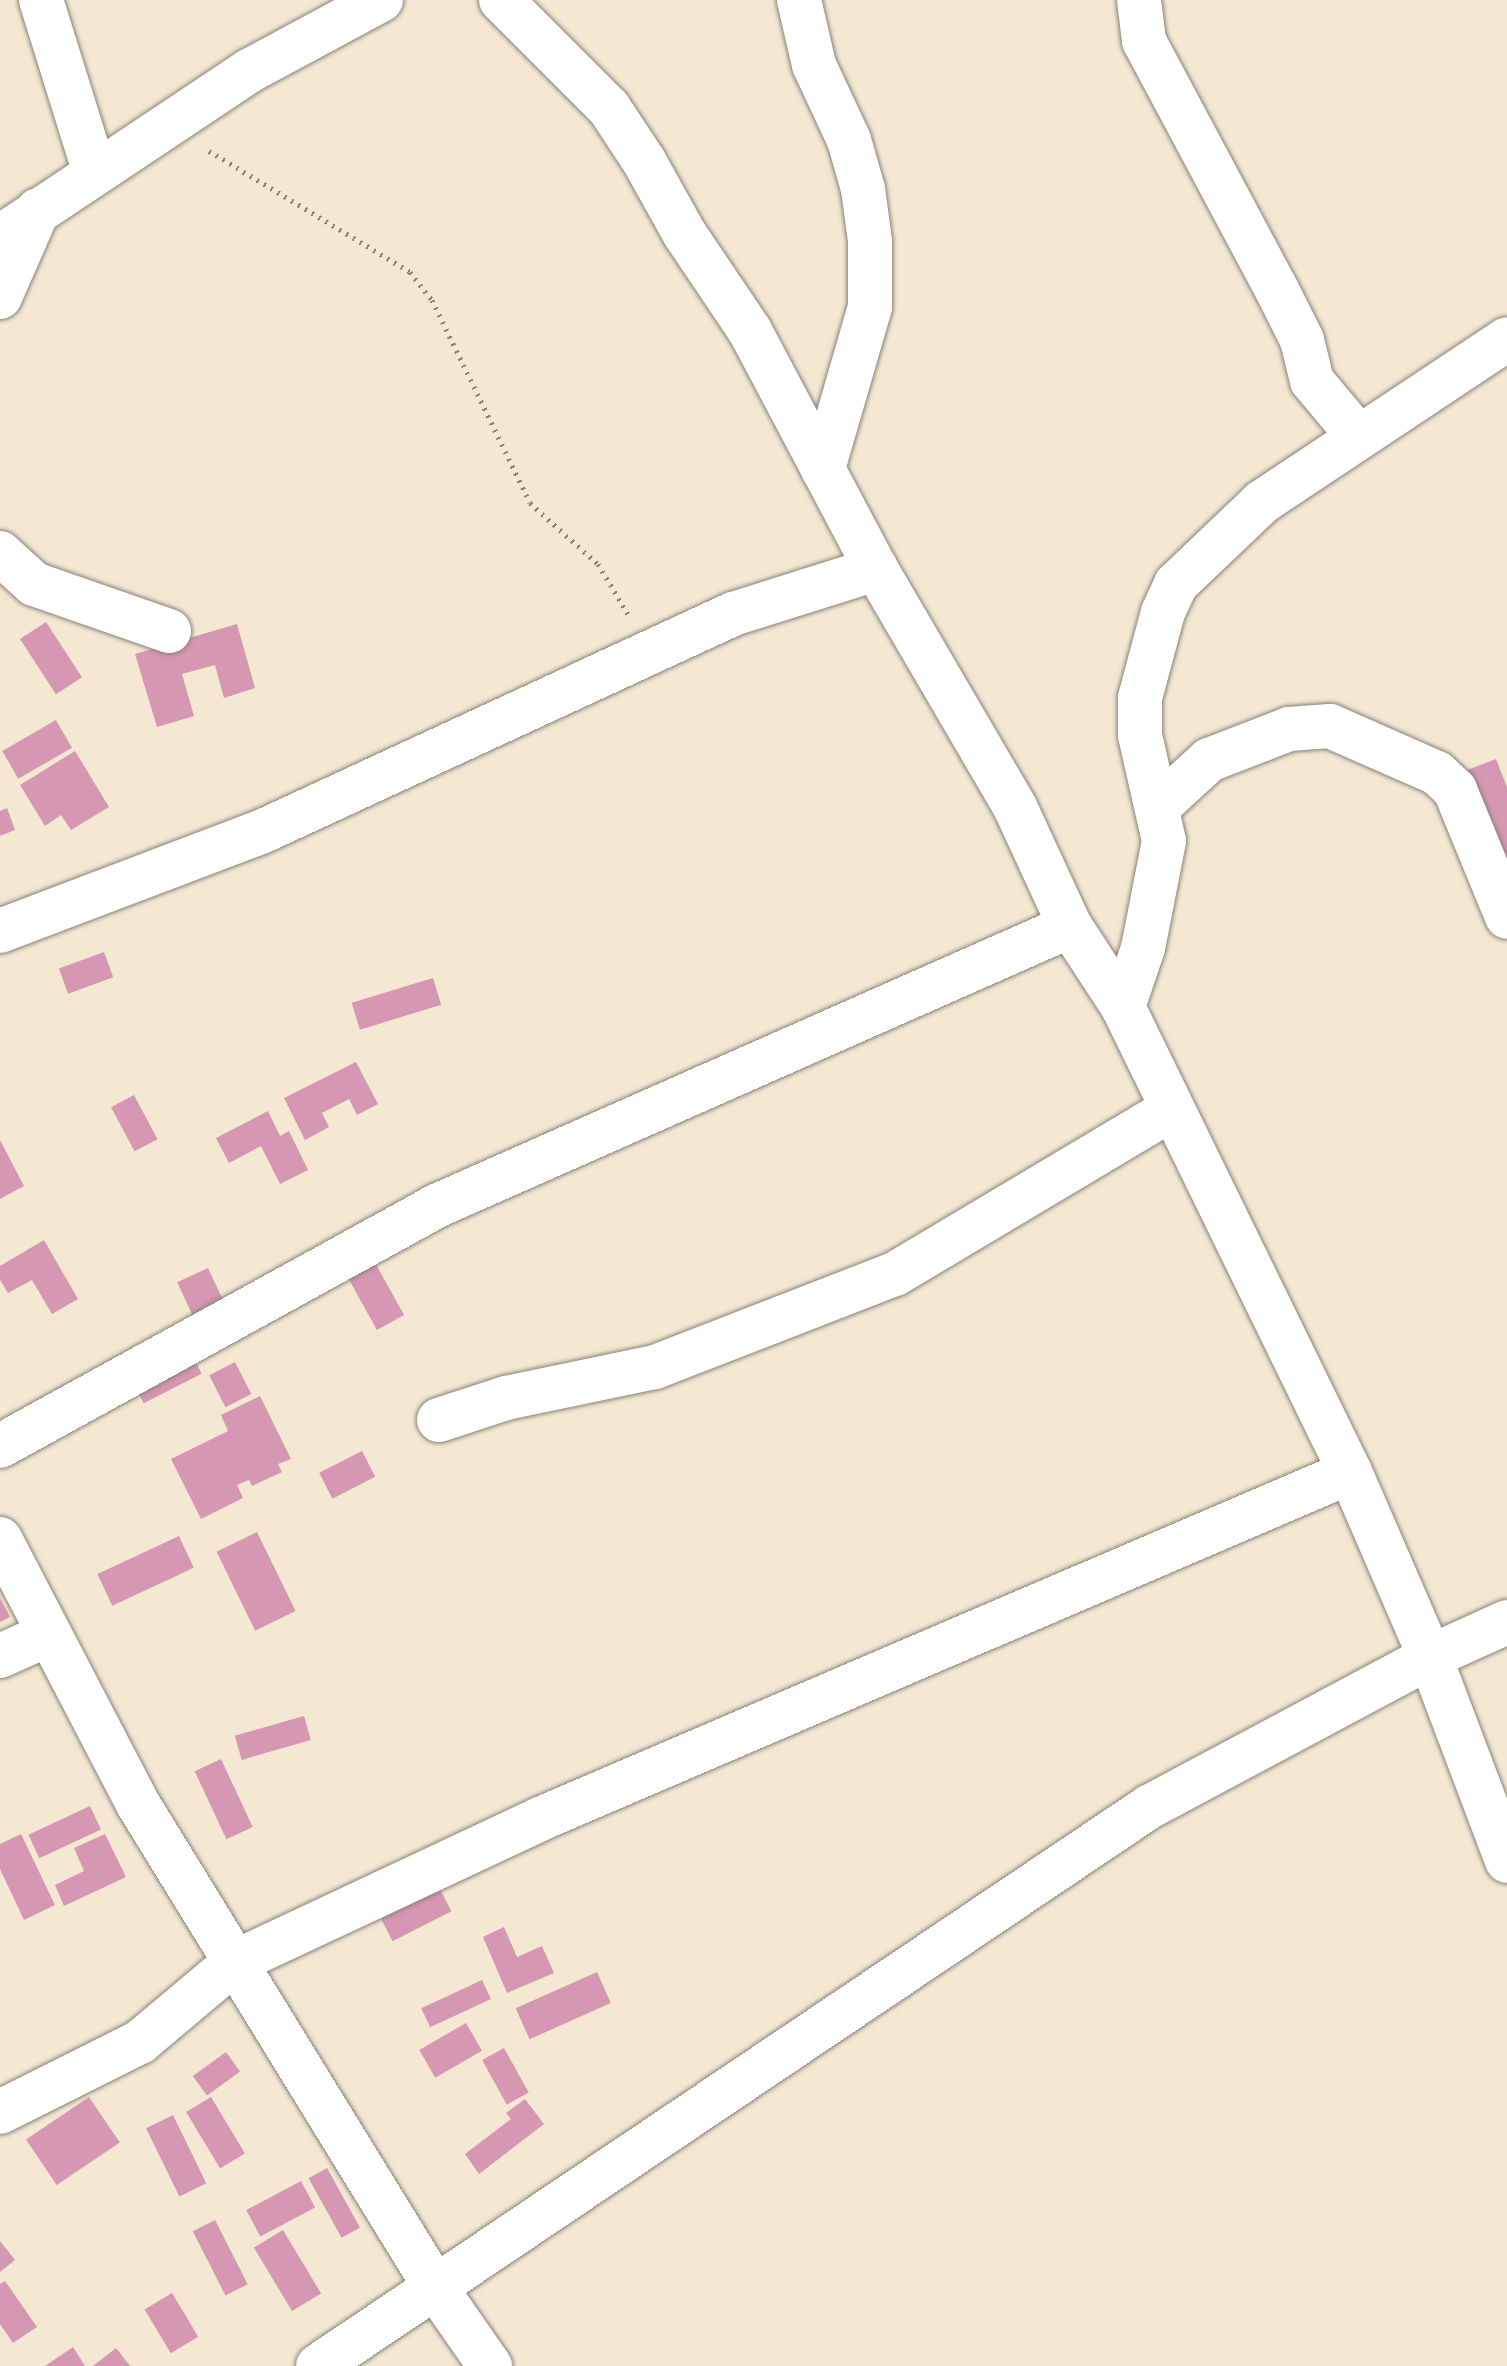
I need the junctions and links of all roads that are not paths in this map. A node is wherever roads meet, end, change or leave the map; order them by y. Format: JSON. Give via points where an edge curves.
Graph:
{"nodes":[{"id":1,"x":41,"y":0,"type":"edge"},
{"id":2,"x":381,"y":0,"type":"edge"},
{"id":3,"x":501,"y":0,"type":"edge"},
{"id":4,"x":799,"y":0,"type":"edge"},
{"id":5,"x":1139,"y":0,"type":"edge"},
{"id":6,"x":95,"y":173,"type":"junction"},
{"id":7,"x":38,"y":210,"type":"junction"},
{"id":8,"x":0,"y":237,"type":"edge"},
{"id":9,"x":0,"y":297,"type":"edge"},
{"id":10,"x":1507,"y":339,"type":"edge"},
{"id":11,"x":1358,"y":436,"type":"junction"},
{"id":12,"x":823,"y":469,"type":"junction"},
{"id":13,"x":0,"y":553,"type":"edge"},
{"id":14,"x":876,"y":569,"type":"junction"},
{"id":15,"x":169,"y":631,"type":"dead end"},
{"id":16,"x":1160,"y":805,"type":"junction"},
{"id":17,"x":1507,"y":917,"type":"edge"},
{"id":18,"x":1070,"y":926,"type":"junction"},
{"id":19,"x":0,"y":931,"type":"edge"},
{"id":20,"x":1123,"y":1007,"type":"junction"},
{"id":21,"x":1170,"y":1110,"type":"junction"},
{"id":22,"x":439,"y":1420,"type":"dead end"},
{"id":23,"x":0,"y":1446,"type":"edge"},
{"id":24,"x":1350,"y":1472,"type":"junction"},
{"id":25,"x":0,"y":1539,"type":"edge"},
{"id":26,"x":1507,"y":1622,"type":"edge"},
{"id":27,"x":49,"y":1634,"type":"junction"},
{"id":28,"x":0,"y":1656,"type":"edge"},
{"id":29,"x":1430,"y":1657,"type":"junction"},
{"id":30,"x":1507,"y":1861,"type":"edge"},
{"id":31,"x":235,"y":1962,"type":"junction"},
{"id":32,"x":0,"y":2112,"type":"edge"},
{"id":33,"x":437,"y":2290,"type":"junction"},
{"id":34,"x":318,"y":2366,"type":"edge"},
{"id":35,"x":490,"y":2366,"type":"edge"}],
"edges":[{"from":1,"to":6,"type":"street"},
{"from":2,"to":6,"type":"street","via":[[249,71]]},
{"from":3,"to":12,"type":"street","via":[[609,108],[750,331]]},
{"from":4,"to":12,"type":"street","via":[[814,65],[849,140],[870,241],[870,307]]},
{"from":5,"to":11,"type":"street","via":[[1144,41],[1302,340],[1312,381]]},
{"from":6,"to":7,"type":"street"},
{"from":7,"to":8,"type":"street"},
{"from":7,"to":9,"type":"street"},
{"from":10,"to":11,"type":"street"},
{"from":11,"to":16,"type":"street","via":[[1262,502],[1176,584],[1140,698],[1140,735]]},
{"from":12,"to":14,"type":"street"},
{"from":13,"to":15,"type":"street","via":[[34,584]]},
{"from":14,"to":18,"type":"street","via":[[1015,807]]},
{"from":14,"to":19,"type":"street","via":[[733,614],[261,832]]},
{"from":16,"to":17,"type":"street","via":[[1209,760],[1289,729],[1330,726],[1437,773],[1455,790]]},
{"from":16,"to":20,"type":"street","via":[[1164,841],[1143,948]]},
{"from":18,"to":20,"type":"street"},
{"from":18,"to":23,"type":"street","via":[[434,1207]]},
{"from":20,"to":21,"type":"street"},
{"from":21,"to":22,"type":"street","via":[[895,1274],[655,1367],[506,1398]]},
{"from":21,"to":24,"type":"street"},
{"from":24,"to":29,"type":"street"},
{"from":24,"to":31,"type":"street","via":[[568,1807]]},
{"from":25,"to":27,"type":"street"},
{"from":26,"to":29,"type":"street"},
{"from":27,"to":28,"type":"street"},
{"from":27,"to":31,"type":"street","via":[[138,1804]]},
{"from":29,"to":30,"type":"street"},
{"from":29,"to":33,"type":"street","via":[[1149,1807]]},
{"from":31,"to":32,"type":"street","via":[[140,2042]]},
{"from":31,"to":33,"type":"street"},
{"from":33,"to":34,"type":"street"},
{"from":33,"to":35,"type":"street"}]}
